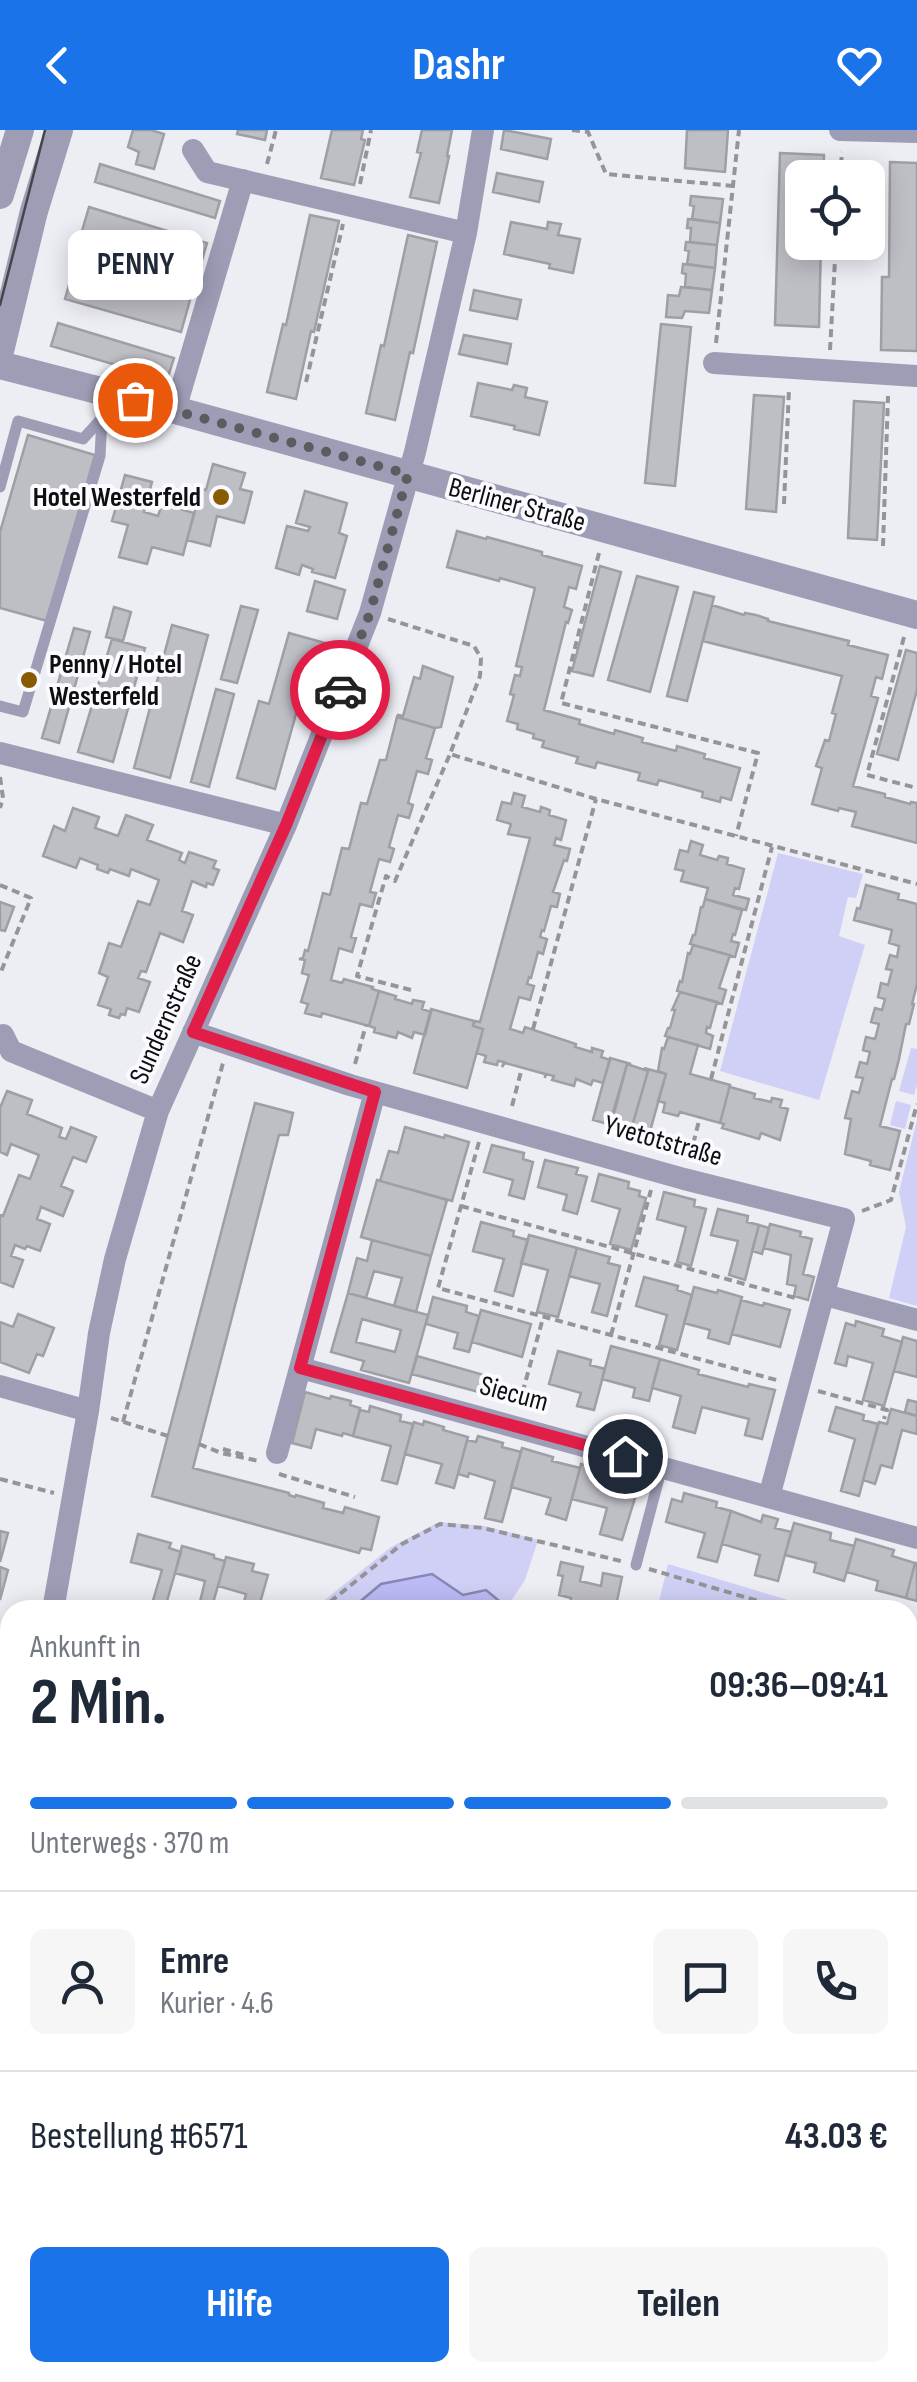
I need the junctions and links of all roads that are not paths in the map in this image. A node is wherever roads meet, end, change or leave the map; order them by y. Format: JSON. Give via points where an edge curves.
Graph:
{"nodes":[{"id":1,"x":20,"y":130,"type":"edge"},
{"id":2,"x":58,"y":130,"type":"edge"},
{"id":3,"x":483,"y":130,"type":"edge"},
{"id":4,"x":840,"y":130,"type":"edge"},
{"id":5,"x":917,"y":132,"type":"edge"},
{"id":6,"x":193,"y":150,"type":"dead end"},
{"id":7,"x":6,"y":159,"type":"edge"},
{"id":8,"x":252,"y":182,"type":"junction"},
{"id":9,"x":0,"y":195,"type":"edge"},
{"id":10,"x":466,"y":233,"type":"junction"},
{"id":11,"x":0,"y":352,"type":"edge"},
{"id":12,"x":714,"y":362,"type":"road end"},
{"id":13,"x":0,"y":365,"type":"edge"},
{"id":14,"x":917,"y":376,"type":"edge"},
{"id":15,"x":105,"y":406,"type":"junction"},
{"id":16,"x":176,"y":410,"type":"junction"},
{"id":17,"x":408,"y":474,"type":"junction"},
{"id":18,"x":0,"y":487,"type":"edge"},
{"id":19,"x":914,"y":614,"type":"edge"},
{"id":20,"x":0,"y":706,"type":"edge"},
{"id":21,"x":0,"y":754,"type":"edge"},
{"id":22,"x":286,"y":825,"type":"junction"},
{"id":23,"x":193,"y":1032,"type":"junction"},
{"id":24,"x":3,"y":1035,"type":"dead end"},
{"id":25,"x":375,"y":1092,"type":"junction"},
{"id":26,"x":158,"y":1111,"type":"junction"},
{"id":27,"x":823,"y":1300,"type":"junction"},
{"id":28,"x":917,"y":1320,"type":"edge"},
{"id":29,"x":300,"y":1368,"type":"junction"},
{"id":30,"x":0,"y":1386,"type":"edge"},
{"id":31,"x":88,"y":1411,"type":"junction"},
{"id":32,"x":273,"y":1466,"type":"road end"},
{"id":33,"x":662,"y":1467,"type":"junction"},
{"id":34,"x":769,"y":1497,"type":"junction"},
{"id":35,"x":917,"y":1538,"type":"edge"},
{"id":36,"x":636,"y":1565,"type":"road end"},
{"id":37,"x":55,"y":1600,"type":"edge"}],
"edges":[{"from":1,"to":7,"type":"street"},
{"from":2,"to":11,"type":"street"},
{"from":3,"to":10,"type":"street","name":"Sundernstraße"},
{"from":4,"to":5,"type":"street"},
{"from":6,"to":8,"type":"street","via":[[206,172]]},
{"from":7,"to":9,"type":"street"},
{"from":8,"to":10,"type":"street"},
{"from":8,"to":16,"type":"street"},
{"from":10,"to":17,"type":"street","name":"Sundernstraße"},
{"from":12,"to":14,"type":"street"},
{"from":13,"to":15,"type":"street","name":"Berliner Straße"},
{"from":15,"to":16,"type":"street","name":"Berliner Straße"},
{"from":15,"to":18,"type":"lane","via":[[83,439],[18,421]]},
{"from":15,"to":20,"type":"lane","via":[[100,456],[24,712]]},
{"from":16,"to":17,"type":"street","name":"Berliner Straße"},
{"from":17,"to":19,"type":"street","name":"Berliner Straße"},
{"from":17,"to":22,"type":"street","name":"Sundernstraße","via":[[370,613]]},
{"from":21,"to":22,"type":"street"},
{"from":22,"to":23,"type":"street","name":"Sundernstraße"},
{"from":23,"to":25,"type":"street","name":"Yvetotstraße"},
{"from":23,"to":26,"type":"street","name":"Sundernstraße"},
{"from":24,"to":26,"type":"street","via":[[11,1051]]},
{"from":25,"to":27,"type":"street","name":"Yvetotstraße","via":[[844,1219]]},
{"from":25,"to":29,"type":"street"},
{"from":26,"to":31,"type":"street","name":"Sundernstraße","via":[[115,1259]]},
{"from":27,"to":28,"type":"street"},
{"from":27,"to":34,"type":"street"},
{"from":29,"to":32,"type":"street"},
{"from":29,"to":33,"type":"street","name":"Siecum"},
{"from":30,"to":31,"type":"street"},
{"from":31,"to":37,"type":"street","name":"Sundernstraße"},
{"from":33,"to":34,"type":"street","name":"Siecum"},
{"from":33,"to":36,"type":"lane"},
{"from":34,"to":35,"type":"street","name":"Siecum"}]}
